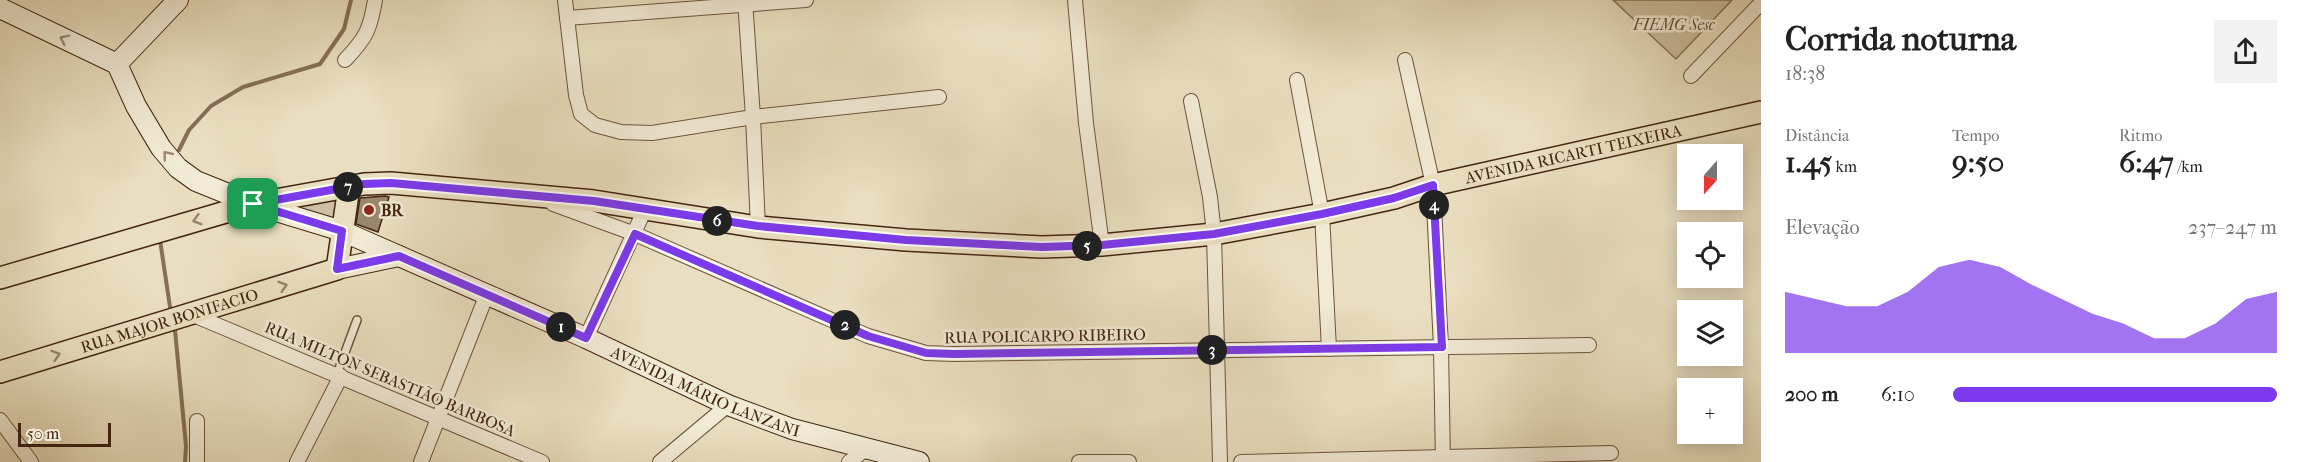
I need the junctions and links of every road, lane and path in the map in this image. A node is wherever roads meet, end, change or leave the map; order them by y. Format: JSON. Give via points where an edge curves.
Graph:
{"nodes":[{"id":1,"x":178,"y":0,"type":"edge"},
{"id":2,"x":375,"y":0,"type":"edge"},
{"id":3,"x":565,"y":0,"type":"edge"},
{"id":4,"x":806,"y":0,"type":"edge"},
{"id":5,"x":1075,"y":0,"type":"edge"},
{"id":6,"x":746,"y":3,"type":"edge"},
{"id":7,"x":1761,"y":3,"type":"edge"},
{"id":8,"x":0,"y":8,"type":"edge"},
{"id":9,"x":567,"y":18,"type":"junction"},
{"id":10,"x":345,"y":60,"type":"dead end"},
{"id":11,"x":1405,"y":60,"type":"dead end"},
{"id":12,"x":117,"y":64,"type":"junction"},
{"id":13,"x":1691,"y":76,"type":"dead end"},
{"id":14,"x":1297,"y":80,"type":"dead end"},
{"id":15,"x":939,"y":97,"type":"dead end"},
{"id":16,"x":1191,"y":100,"type":"dead end"},
{"id":17,"x":1761,"y":112,"type":"edge"},
{"id":18,"x":753,"y":117,"type":"junction"},
{"id":19,"x":1433,"y":185,"type":"junction"},
{"id":20,"x":350,"y":187,"type":"junction"},
{"id":21,"x":532,"y":196,"type":"junction"},
{"id":22,"x":253,"y":204,"type":"junction"},
{"id":23,"x":645,"y":209,"type":"junction"},
{"id":24,"x":1322,"y":214,"type":"junction"},
{"id":25,"x":758,"y":226,"type":"junction"},
{"id":26,"x":342,"y":231,"type":"junction"},
{"id":27,"x":635,"y":234,"type":"junction"},
{"id":28,"x":1214,"y":234,"type":"junction"},
{"id":29,"x":1102,"y":245,"type":"junction"},
{"id":30,"x":399,"y":256,"type":"junction"},
{"id":31,"x":337,"y":269,"type":"junction"},
{"id":32,"x":0,"y":278,"type":"edge"},
{"id":33,"x":487,"y":294,"type":"junction"},
{"id":34,"x":191,"y":314,"type":"junction"},
{"id":35,"x":357,"y":320,"type":"dead end"},
{"id":36,"x":586,"y":338,"type":"junction"},
{"id":37,"x":1589,"y":345,"type":"dead end"},
{"id":38,"x":1442,"y":347,"type":"junction"},
{"id":39,"x":1329,"y":349,"type":"junction"},
{"id":40,"x":1217,"y":350,"type":"junction"},
{"id":41,"x":0,"y":372,"type":"edge"},
{"id":42,"x":339,"y":375,"type":"junction"},
{"id":43,"x":728,"y":405,"type":"junction"},
{"id":44,"x":439,"y":418,"type":"junction"},
{"id":45,"x":0,"y":420,"type":"edge"},
{"id":46,"x":197,"y":421,"type":"dead end"},
{"id":47,"x":866,"y":450,"type":"junction"},
{"id":48,"x":1611,"y":453,"type":"dead end"},
{"id":49,"x":1443,"y":459,"type":"edge"},
{"id":50,"x":1330,"y":461,"type":"edge"},
{"id":51,"x":31,"y":462,"type":"edge"},
{"id":52,"x":197,"y":462,"type":"edge"},
{"id":53,"x":297,"y":462,"type":"edge"},
{"id":54,"x":421,"y":462,"type":"edge"},
{"id":55,"x":542,"y":462,"type":"edge"},
{"id":56,"x":660,"y":462,"type":"edge"},
{"id":57,"x":849,"y":462,"type":"edge"},
{"id":58,"x":919,"y":462,"type":"edge"},
{"id":59,"x":1079,"y":462,"type":"edge"},
{"id":60,"x":1129,"y":462,"type":"edge"},
{"id":61,"x":1220,"y":462,"type":"edge"},
{"id":62,"x":1241,"y":462,"type":"edge"}],
"edges":[{"from":1,"to":12,"type":"street"},
{"from":2,"to":10,"type":"street","via":[[362,42]]},
{"from":3,"to":9,"type":"street"},
{"from":4,"to":6,"type":"street"},
{"from":5,"to":29,"type":"street"},
{"from":6,"to":9,"type":"street"},
{"from":6,"to":18,"type":"street"},
{"from":7,"to":13,"type":"street"},
{"from":12,"to":8,"type":"street","one_way":true},
{"from":9,"to":18,"type":"street","via":[[576,95],[581,114],[595,125],[621,132],[642,132]]},
{"from":11,"to":19,"type":"street"},
{"from":22,"to":12,"type":"street","name":"AVENIDA MÁRIO LANZANI","one_way":true,"via":[[196,181],[178,168],[136,106]]},
{"from":14,"to":24,"type":"street"},
{"from":15,"to":18,"type":"street"},
{"from":16,"to":28,"type":"street"},
{"from":17,"to":19,"type":"main road","name":"AVENIDA RICARTI TEIXEIRA"},
{"from":18,"to":25,"type":"street"},
{"from":19,"to":24,"type":"main road","name":"AVENIDA RICARTI TEIXEIRA"},
{"from":19,"to":38,"type":"street"},
{"from":20,"to":21,"type":"main road","name":"AVENIDA RICARTI TEIXEIRA","via":[[391,183]]},
{"from":20,"to":22,"type":"main road","name":"AVENIDA RICARTI TEIXEIRA"},
{"from":20,"to":26,"type":"main road"},
{"from":21,"to":23,"type":"main road","name":"AVENIDA RICARTI TEIXEIRA"},
{"from":21,"to":27,"type":"street","name":"RUA POLICARPO RIBEIRO"},
{"from":22,"to":26,"type":"street","name":"AVENIDA MÁRIO LANZANI"},
{"from":22,"to":32,"type":"main road","name":"AVENIDA RICARTI TEIXEIRA","one_way":true},
{"from":23,"to":25,"type":"main road","name":"AVENIDA RICARTI TEIXEIRA"},
{"from":23,"to":27,"type":"street"},
{"from":24,"to":28,"type":"main road","name":"AVENIDA RICARTI TEIXEIRA"},
{"from":24,"to":39,"type":"street"},
{"from":25,"to":29,"type":"main road","name":"AVENIDA RICARTI TEIXEIRA","via":[[980,245]]},
{"from":26,"to":30,"type":"street","name":"AVENIDA MÁRIO LANZANI"},
{"from":26,"to":31,"type":"main road"},
{"from":27,"to":36,"type":"street"},
{"from":27,"to":40,"type":"street","name":"RUA POLICARPO RIBEIRO","via":[[868,336],[926,353]]},
{"from":28,"to":29,"type":"main road","name":"AVENIDA RICARTI TEIXEIRA"},
{"from":28,"to":40,"type":"street"},
{"from":30,"to":31,"type":"street","name":"RUA MAJOR BONIFACIO"},
{"from":30,"to":33,"type":"street","name":"AVENIDA MÁRIO LANZANI"},
{"from":34,"to":31,"type":"main road","name":"RUA MAJOR BONIFACIO","one_way":true},
{"from":33,"to":36,"type":"street","name":"AVENIDA MÁRIO LANZANI"},
{"from":33,"to":44,"type":"street"},
{"from":41,"to":34,"type":"main road","name":"RUA MAJOR BONIFACIO","one_way":true},
{"from":34,"to":42,"type":"street","name":"RUA MILTON SEBASTIÃO BARBOSA"},
{"from":35,"to":42,"type":"lane"},
{"from":36,"to":43,"type":"street","name":"AVENIDA MÁRIO LANZANI"},
{"from":37,"to":38,"type":"street","name":"RUA POLICARPO RIBEIRO"},
{"from":38,"to":39,"type":"street","name":"RUA POLICARPO RIBEIRO"},
{"from":38,"to":49,"type":"street"},
{"from":39,"to":40,"type":"street","name":"RUA POLICARPO RIBEIRO"},
{"from":40,"to":61,"type":"street"},
{"from":42,"to":44,"type":"street","name":"RUA MILTON SEBASTIÃO BARBOSA"},
{"from":42,"to":53,"type":"street"},
{"from":43,"to":47,"type":"street","name":"AVENIDA MÁRIO LANZANI"},
{"from":43,"to":56,"type":"street"},
{"from":44,"to":54,"type":"street"},
{"from":44,"to":55,"type":"street","name":"RUA MILTON SEBASTIÃO BARBOSA"},
{"from":45,"to":51,"type":"street"},
{"from":46,"to":52,"type":"street"},
{"from":47,"to":57,"type":"street"},
{"from":47,"to":58,"type":"street","name":"AVENIDA MÁRIO LANZANI"},
{"from":48,"to":49,"type":"street"},
{"from":49,"to":50,"type":"street"},
{"from":50,"to":62,"type":"street"},
{"from":59,"to":60,"type":"street"}]}
